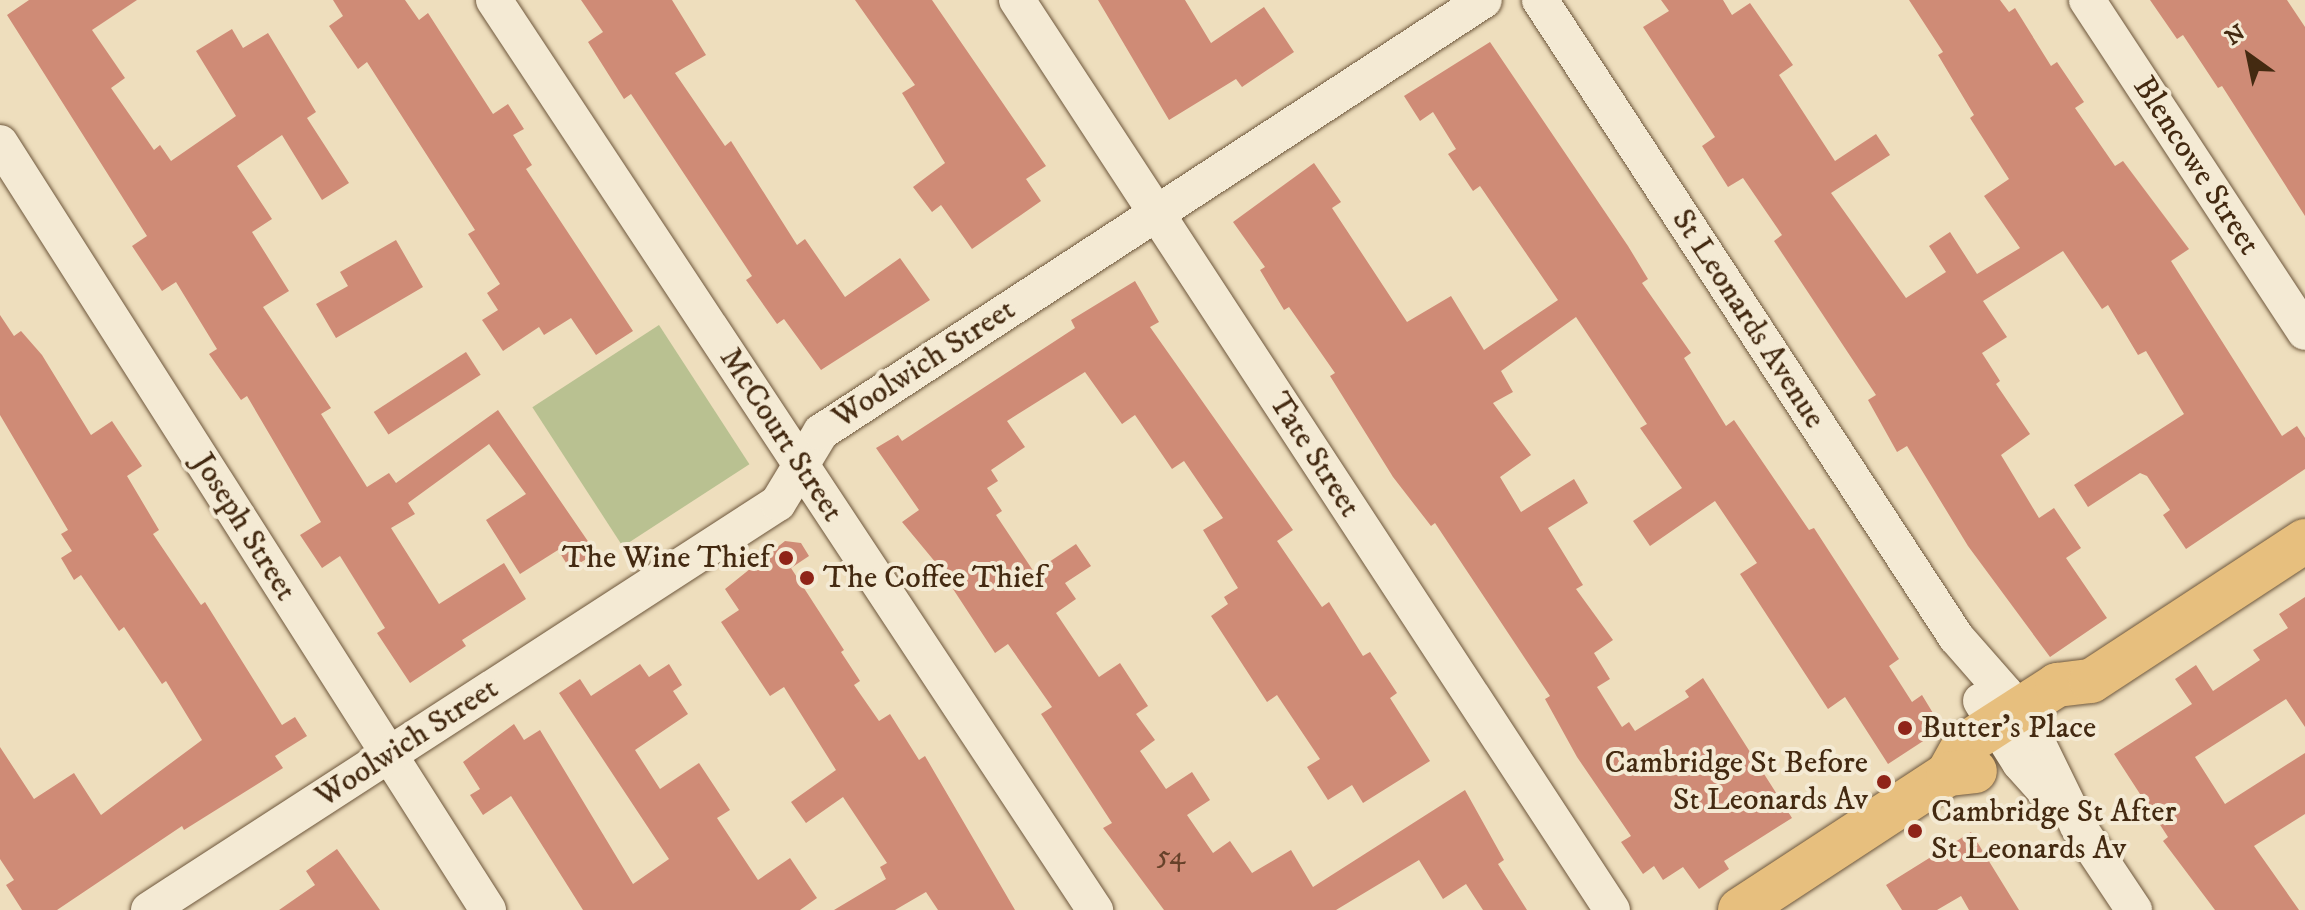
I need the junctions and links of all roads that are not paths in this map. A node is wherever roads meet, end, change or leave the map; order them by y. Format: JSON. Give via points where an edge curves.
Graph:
{"nodes":[{"id":1,"x":494,"y":0,"type":"edge"},
{"id":2,"x":1017,"y":0,"type":"edge"},
{"id":3,"x":1484,"y":0,"type":"edge"},
{"id":4,"x":1540,"y":0,"type":"edge"},
{"id":5,"x":2087,"y":0,"type":"edge"},
{"id":6,"x":0,"y":143,"type":"edge"},
{"id":7,"x":1156,"y":213,"type":"junction"},
{"id":8,"x":2305,"y":332,"type":"edge"},
{"id":9,"x":801,"y":467,"type":"junction"},
{"id":10,"x":2305,"y":541,"type":"edge"},
{"id":11,"x":2014,"y":731,"type":"junction"},
{"id":12,"x":389,"y":755,"type":"junction"},
{"id":13,"x":149,"y":910,"type":"edge"},
{"id":14,"x":488,"y":910,"type":"edge"},
{"id":15,"x":1095,"y":910,"type":"edge"},
{"id":16,"x":1612,"y":910,"type":"edge"},
{"id":17,"x":1740,"y":910,"type":"edge"},
{"id":18,"x":2134,"y":910,"type":"edge"}],
"edges":[{"from":1,"to":9,"type":"street","name":"McCourt Street"},
{"from":2,"to":7,"type":"street","name":"Tate Street"},
{"from":3,"to":7,"type":"street","name":"Woolwich Street"},
{"from":4,"to":11,"type":"street","name":"St Leonards Avenue"},
{"from":5,"to":8,"type":"street","name":"Blencowe Street"},
{"from":6,"to":12,"type":"street","name":"Joseph Street"},
{"from":7,"to":9,"type":"street","name":"Woolwich Street","via":[[821,432]]},
{"from":7,"to":16,"type":"street","name":"Tate Street"},
{"from":9,"to":12,"type":"street","name":"Woolwich Street","via":[[778,503]]},
{"from":9,"to":15,"type":"street","name":"McCourt Street"},
{"from":10,"to":11,"type":"main road","via":[[2091,681],[2057,685]]},
{"from":11,"to":17,"type":"main road","via":[[1964,745],[1948,774]]},
{"from":11,"to":18,"type":"street","name":"St Leonards Avenue"},
{"from":12,"to":13,"type":"street","name":"Woolwich Street"},
{"from":12,"to":14,"type":"street","name":"Joseph Street"}]}
